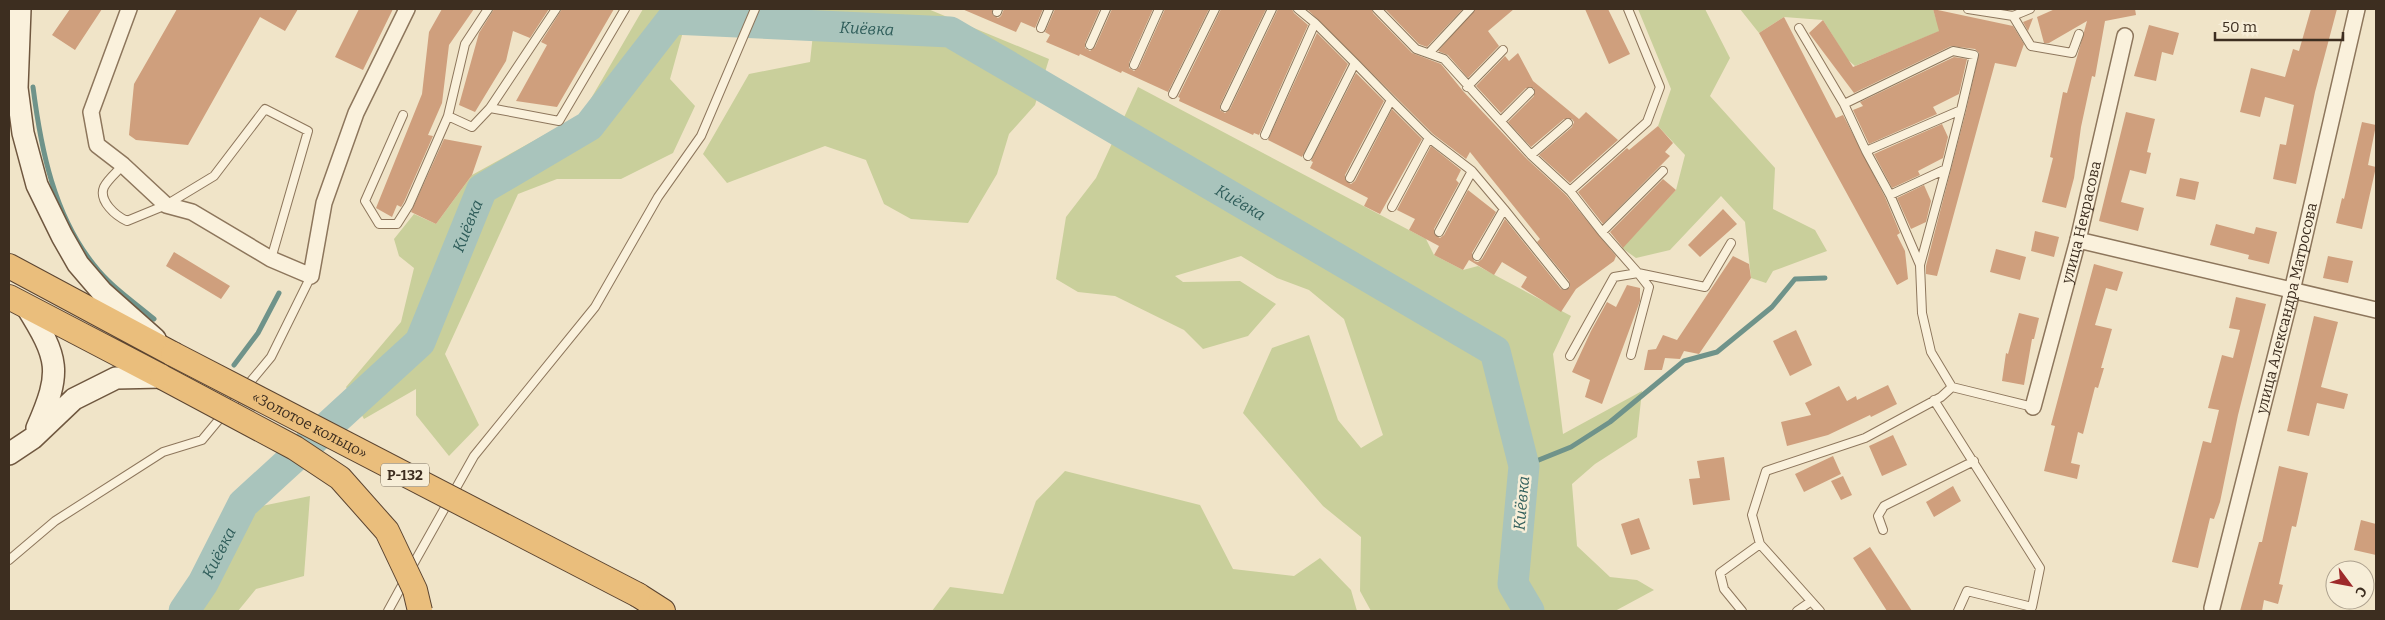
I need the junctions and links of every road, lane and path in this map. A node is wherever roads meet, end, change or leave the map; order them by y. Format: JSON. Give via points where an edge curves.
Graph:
{"nodes":[{"id":1,"x":14,"y":9,"type":"edge"},
{"id":2,"x":20,"y":9,"type":"edge"},
{"id":3,"x":129,"y":9,"type":"edge"},
{"id":4,"x":407,"y":9,"type":"edge"},
{"id":5,"x":488,"y":9,"type":"edge"},
{"id":6,"x":556,"y":9,"type":"edge"},
{"id":7,"x":625,"y":9,"type":"edge"},
{"id":8,"x":755,"y":9,"type":"edge"},
{"id":9,"x":1049,"y":9,"type":"edge"},
{"id":10,"x":1106,"y":9,"type":"edge"},
{"id":11,"x":1159,"y":9,"type":"edge"},
{"id":12,"x":1215,"y":9,"type":"edge"},
{"id":13,"x":1272,"y":9,"type":"edge"},
{"id":14,"x":1298,"y":9,"type":"edge"},
{"id":15,"x":1377,"y":9,"type":"edge"},
{"id":16,"x":1470,"y":9,"type":"edge"},
{"id":17,"x":1628,"y":9,"type":"edge"},
{"id":18,"x":1968,"y":9,"type":"edge"},
{"id":19,"x":2030,"y":9,"type":"edge"},
{"id":20,"x":2357,"y":9,"type":"edge"},
{"id":21,"x":2013,"y":16,"type":"junction"},
{"id":22,"x":1315,"y":23,"type":"junction"},
{"id":23,"x":9,"y":27,"type":"edge"},
{"id":24,"x":1041,"y":28,"type":"dead end"},
{"id":25,"x":1799,"y":28,"type":"dead end"},
{"id":26,"x":2079,"y":34,"type":"dead end"},
{"id":27,"x":2125,"y":36,"type":"dead end"},
{"id":28,"x":1090,"y":45,"type":"dead end"},
{"id":29,"x":1503,"y":50,"type":"dead end"},
{"id":30,"x":1429,"y":53,"type":"junction"},
{"id":31,"x":1355,"y":63,"type":"junction"},
{"id":32,"x":1134,"y":65,"type":"dead end"},
{"id":33,"x":1468,"y":87,"type":"junction"},
{"id":34,"x":1530,"y":92,"type":"dead end"},
{"id":35,"x":1173,"y":94,"type":"dead end"},
{"id":36,"x":1391,"y":100,"type":"junction"},
{"id":37,"x":1844,"y":104,"type":"junction"},
{"id":38,"x":1225,"y":107,"type":"dead end"},
{"id":39,"x":490,"y":108,"type":"junction"},
{"id":40,"x":1961,"y":110,"type":"junction"},
{"id":41,"x":403,"y":115,"type":"dead end"},
{"id":42,"x":448,"y":116,"type":"junction"},
{"id":43,"x":1501,"y":121,"type":"junction"},
{"id":44,"x":1568,"y":123,"type":"dead end"},
{"id":45,"x":1265,"y":135,"type":"dead end"},
{"id":46,"x":1429,"y":138,"type":"junction"},
{"id":47,"x":1866,"y":151,"type":"junction"},
{"id":48,"x":1531,"y":155,"type":"junction"},
{"id":49,"x":1308,"y":156,"type":"dead end"},
{"id":50,"x":123,"y":165,"type":"junction"},
{"id":51,"x":1946,"y":169,"type":"junction"},
{"id":52,"x":1472,"y":171,"type":"junction"},
{"id":53,"x":1663,"y":171,"type":"dead end"},
{"id":54,"x":1350,"y":178,"type":"dead end"},
{"id":55,"x":1570,"y":191,"type":"junction"},
{"id":56,"x":1890,"y":195,"type":"junction"},
{"id":57,"x":166,"y":205,"type":"junction"},
{"id":58,"x":1392,"y":207,"type":"dead end"},
{"id":59,"x":1504,"y":209,"type":"junction"},
{"id":60,"x":1439,"y":232,"type":"dead end"},
{"id":61,"x":1602,"y":232,"type":"junction"},
{"id":62,"x":2078,"y":240,"type":"junction"},
{"id":63,"x":1731,"y":243,"type":"dead end"},
{"id":64,"x":1476,"y":256,"type":"dead end"},
{"id":65,"x":271,"y":259,"type":"junction"},
{"id":66,"x":1920,"y":265,"type":"junction"},
{"id":67,"x":9,"y":266,"type":"edge"},
{"id":68,"x":1638,"y":273,"type":"junction"},
{"id":69,"x":311,"y":276,"type":"junction"},
{"id":70,"x":1565,"y":284,"type":"dead end"},
{"id":71,"x":2292,"y":291,"type":"junction"},
{"id":72,"x":18,"y":302,"type":"edge"},
{"id":73,"x":2376,"y":310,"type":"edge"},
{"id":74,"x":172,"y":354,"type":"junction"},
{"id":75,"x":1631,"y":355,"type":"dead end"},
{"id":76,"x":1570,"y":356,"type":"dead end"},
{"id":77,"x":162,"y":377,"type":"junction"},
{"id":78,"x":1952,"y":387,"type":"junction"},
{"id":79,"x":1934,"y":400,"type":"junction"},
{"id":80,"x":2033,"y":407,"type":"joint"},
{"id":81,"x":34,"y":438,"type":"junction"},
{"id":82,"x":9,"y":454,"type":"edge"},
{"id":83,"x":1974,"y":461,"type":"junction"},
{"id":84,"x":1883,"y":530,"type":"dead end"},
{"id":85,"x":1760,"y":544,"type":"junction"},
{"id":86,"x":9,"y":560,"type":"edge"},
{"id":87,"x":1810,"y":602,"type":"junction"},
{"id":88,"x":2212,"y":608,"type":"dead end"},
{"id":89,"x":2033,"y":610,"type":"edge"},
{"id":90,"x":388,"y":611,"type":"edge"},
{"id":91,"x":420,"y":611,"type":"edge"},
{"id":92,"x":663,"y":611,"type":"edge"},
{"id":93,"x":1742,"y":611,"type":"edge"},
{"id":94,"x":1798,"y":611,"type":"edge"},
{"id":95,"x":1820,"y":611,"type":"edge"},
{"id":96,"x":1958,"y":611,"type":"edge"}],
"edges":[{"from":1,"to":23,"type":"main road"},
{"from":2,"to":74,"type":"main road","via":[[17,88],[23,133],[38,185],[78,264],[102,292]]},
{"from":3,"to":50,"type":"street","via":[[91,112],[97,145]]},
{"from":4,"to":69,"type":"street","via":[[356,113],[324,203]]},
{"from":5,"to":42,"type":"lane","via":[[465,44]]},
{"from":6,"to":39,"type":"lane"},
{"from":7,"to":39,"type":"lane","via":[[559,121]]},
{"from":8,"to":90,"type":"lane","via":[[701,136],[658,197],[595,307],[474,456]]},
{"from":9,"to":24,"type":"lane"},
{"from":10,"to":28,"type":"lane"},
{"from":11,"to":32,"type":"lane"},
{"from":12,"to":35,"type":"lane"},
{"from":13,"to":38,"type":"lane"},
{"from":14,"to":22,"type":"lane"},
{"from":15,"to":30,"type":"lane","via":[[1416,49]]},
{"from":16,"to":30,"type":"lane"},
{"from":17,"to":55,"type":"lane","via":[[1660,87],[1647,122]]},
{"from":18,"to":21,"type":"lane"},
{"from":19,"to":21,"type":"lane"},
{"from":20,"to":71,"type":"street","name":"улица Александра Матросова"},
{"from":21,"to":26,"type":"lane","via":[[2031,46],[2072,53]]},
{"from":22,"to":31,"type":"lane"},
{"from":22,"to":45,"type":"lane"},
{"from":25,"to":37,"type":"lane"},
{"from":27,"to":62,"type":"street","name":"улица Некрасова"},
{"from":29,"to":33,"type":"lane"},
{"from":30,"to":33,"type":"lane","via":[[1444,60]]},
{"from":31,"to":36,"type":"lane"},
{"from":31,"to":49,"type":"lane"},
{"from":33,"to":43,"type":"lane"},
{"from":34,"to":43,"type":"lane"},
{"from":36,"to":46,"type":"lane"},
{"from":36,"to":54,"type":"lane"},
{"from":37,"to":40,"type":"lane","via":[[1953,51],[1974,56]]},
{"from":37,"to":47,"type":"lane"},
{"from":39,"to":42,"type":"lane","via":[[472,127]]},
{"from":40,"to":47,"type":"lane"},
{"from":40,"to":51,"type":"lane"},
{"from":41,"to":42,"type":"lane","via":[[365,201],[379,224],[397,224],[405,212]]},
{"from":43,"to":48,"type":"lane"},
{"from":44,"to":48,"type":"lane"},
{"from":46,"to":52,"type":"lane"},
{"from":46,"to":58,"type":"lane"},
{"from":47,"to":56,"type":"lane"},
{"from":48,"to":55,"type":"lane"},
{"from":50,"to":57,"type":"street"},
{"from":50,"to":57,"type":"lane","via":[[104,186],[103,195],[114,215],[127,221]]},
{"from":51,"to":56,"type":"lane"},
{"from":51,"to":66,"type":"lane"},
{"from":52,"to":59,"type":"lane"},
{"from":52,"to":60,"type":"lane"},
{"from":53,"to":61,"type":"lane"},
{"from":55,"to":61,"type":"lane"},
{"from":56,"to":66,"type":"lane"},
{"from":57,"to":65,"type":"street","via":[[192,212]]},
{"from":57,"to":65,"type":"lane","via":[[214,176],[265,109],[308,131]]},
{"from":59,"to":64,"type":"lane"},
{"from":59,"to":70,"type":"lane"},
{"from":61,"to":68,"type":"lane"},
{"from":62,"to":71,"type":"street"},
{"from":62,"to":80,"type":"street","name":"улица Некрасова"},
{"from":63,"to":68,"type":"lane","via":[[1705,287]]},
{"from":65,"to":69,"type":"street"},
{"from":66,"to":78,"type":"lane","via":[[1922,313],[1931,352]]},
{"from":67,"to":74,"type":"highway","name":"«Золотое кольцо»","number":"Р-132"},
{"from":68,"to":75,"type":"lane","via":[[1650,288]]},
{"from":68,"to":76,"type":"lane","via":[[1614,277]]},
{"from":69,"to":86,"type":"lane","via":[[271,358],[202,440],[163,452],[55,521]]},
{"from":71,"to":73,"type":"street"},
{"from":71,"to":88,"type":"street","name":"улица Александра Матросова"},
{"from":72,"to":77,"type":"highway","name":"«Золотое кольцо»"},
{"from":72,"to":81,"type":"main road","via":[[46,337],[56,370],[51,397]]},
{"from":74,"to":92,"type":"highway","name":"«Золотое кольцо»","number":"Р-132","bridge":true,"via":[[638,595]]},
{"from":77,"to":81,"type":"main road","via":[[116,378],[74,399]]},
{"from":77,"to":91,"type":"highway","name":"«Золотое кольцо»","bridge":true,"via":[[295,448],[340,478],[387,531],[415,590]]},
{"from":78,"to":79,"type":"lane"},
{"from":78,"to":80,"type":"lane"},
{"from":79,"to":83,"type":"lane"},
{"from":79,"to":85,"type":"lane","via":[[1865,438],[1766,471],[1752,514]]},
{"from":81,"to":82,"type":"main road"},
{"from":83,"to":84,"type":"lane","via":[[1884,506],[1878,516]]},
{"from":83,"to":89,"type":"lane","via":[[2040,568]]},
{"from":85,"to":87,"type":"lane"},
{"from":85,"to":93,"type":"lane","via":[[1720,573],[1724,589]]},
{"from":87,"to":94,"type":"lane"},
{"from":87,"to":95,"type":"lane"},
{"from":89,"to":96,"type":"lane","via":[[1967,591]]}]}
